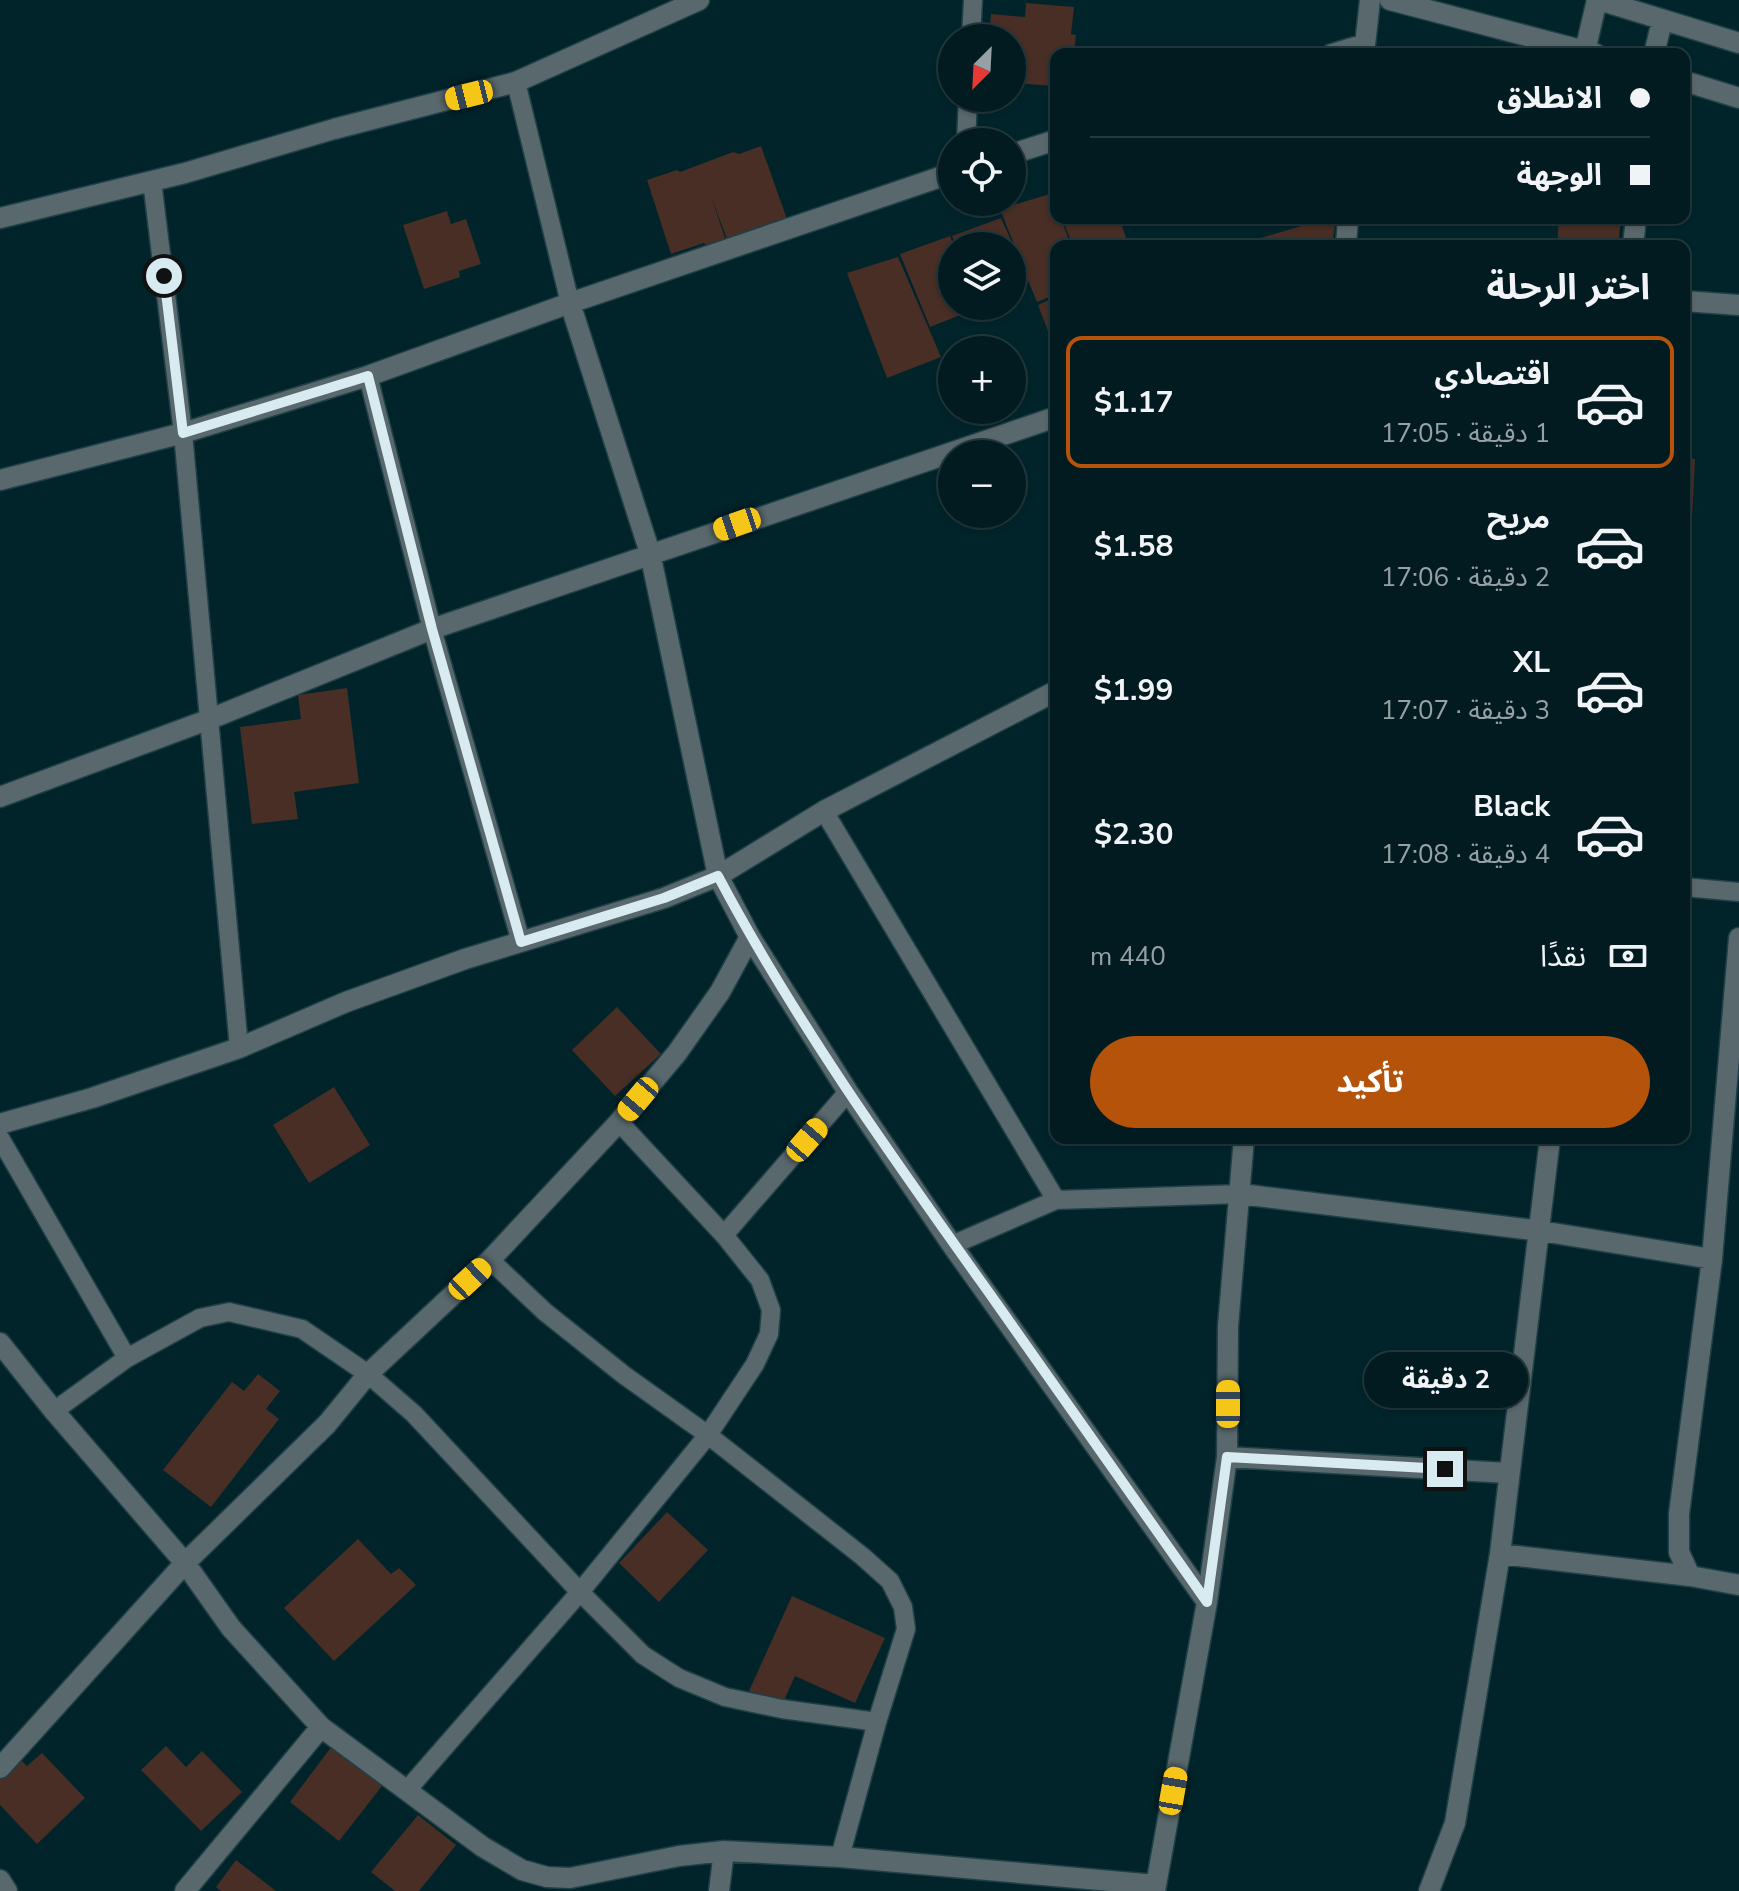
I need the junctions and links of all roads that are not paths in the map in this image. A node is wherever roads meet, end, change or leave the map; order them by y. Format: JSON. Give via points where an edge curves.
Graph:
{"nodes":[{"id":1,"x":699,"y":0,"type":"edge"},
{"id":2,"x":973,"y":0,"type":"edge"},
{"id":3,"x":1370,"y":0,"type":"edge"},
{"id":4,"x":1390,"y":0,"type":"edge"},
{"id":5,"x":1598,"y":0,"type":"edge"},
{"id":6,"x":1662,"y":21,"type":"junction"},
{"id":7,"x":972,"y":24,"type":"edge"},
{"id":8,"x":1739,"y":43,"type":"edge"},
{"id":9,"x":1364,"y":48,"type":"edge"},
{"id":10,"x":1575,"y":48,"type":"edge"},
{"id":11,"x":1591,"y":48,"type":"edge"},
{"id":12,"x":1655,"y":48,"type":"edge"},
{"id":13,"x":516,"y":82,"type":"junction"},
{"id":14,"x":1690,"y":83,"type":"edge"},
{"id":15,"x":1739,"y":98,"type":"edge"},
{"id":16,"x":1050,"y":142,"type":"edge"},
{"id":17,"x":1026,"y":150,"type":"edge"},
{"id":18,"x":938,"y":178,"type":"edge"},
{"id":19,"x":152,"y":181,"type":"junction"},
{"id":20,"x":0,"y":218,"type":"edge"},
{"id":21,"x":1690,"y":301,"type":"edge"},
{"id":22,"x":570,"y":303,"type":"junction"},
{"id":23,"x":1739,"y":305,"type":"edge"},
{"id":24,"x":368,"y":376,"type":"junction"},
{"id":25,"x":1050,"y":419,"type":"edge"},
{"id":26,"x":183,"y":433,"type":"junction"},
{"id":27,"x":0,"y":480,"type":"edge"},
{"id":28,"x":650,"y":553,"type":"junction"},
{"id":29,"x":432,"y":629,"type":"junction"},
{"id":30,"x":1050,"y":694,"type":"edge"},
{"id":31,"x":210,"y":719,"type":"junction"},
{"id":32,"x":0,"y":797,"type":"edge"},
{"id":33,"x":824,"y":811,"type":"junction"},
{"id":34,"x":718,"y":876,"type":"junction"},
{"id":35,"x":1690,"y":888,"type":"edge"},
{"id":36,"x":1739,"y":892,"type":"edge"},
{"id":37,"x":750,"y":937,"type":"junction"},
{"id":38,"x":1739,"y":938,"type":"edge"},
{"id":39,"x":521,"y":942,"type":"junction"},
{"id":40,"x":239,"y":1048,"type":"junction"},
{"id":41,"x":848,"y":1092,"type":"junction"},
{"id":42,"x":619,"y":1122,"type":"junction"},
{"id":43,"x":0,"y":1124,"type":"edge"},
{"id":44,"x":0,"y":1138,"type":"edge"},
{"id":45,"x":1244,"y":1144,"type":"edge"},
{"id":46,"x":1549,"y":1144,"type":"edge"},
{"id":47,"x":1241,"y":1194,"type":"junction"},
{"id":48,"x":1056,"y":1200,"type":"junction"},
{"id":49,"x":1541,"y":1231,"type":"junction"},
{"id":50,"x":724,"y":1235,"type":"junction"},
{"id":51,"x":952,"y":1245,"type":"junction"},
{"id":52,"x":1712,"y":1259,"type":"junction"},
{"id":53,"x":490,"y":1260,"type":"junction"},
{"id":54,"x":0,"y":1343,"type":"edge"},
{"id":55,"x":127,"y":1358,"type":"junction"},
{"id":56,"x":368,"y":1374,"type":"junction"},
{"id":57,"x":54,"y":1411,"type":"junction"},
{"id":58,"x":708,"y":1435,"type":"junction"},
{"id":59,"x":1227,"y":1457,"type":"junction"},
{"id":60,"x":1508,"y":1473,"type":"junction"},
{"id":61,"x":1500,"y":1554,"type":"junction"},
{"id":62,"x":185,"y":1563,"type":"junction"},
{"id":63,"x":1690,"y":1576,"type":"junction"},
{"id":64,"x":1739,"y":1585,"type":"edge"},
{"id":65,"x":580,"y":1592,"type":"junction"},
{"id":66,"x":1207,"y":1602,"type":"junction"},
{"id":67,"x":877,"y":1722,"type":"junction"},
{"id":68,"x":321,"y":1727,"type":"junction"},
{"id":69,"x":0,"y":1768,"type":"edge"},
{"id":70,"x":407,"y":1790,"type":"junction"},
{"id":71,"x":724,"y":1851,"type":"junction"},
{"id":72,"x":840,"y":1857,"type":"junction"},
{"id":73,"x":0,"y":1880,"type":"edge"},
{"id":74,"x":1155,"y":1888,"type":"edge"},
{"id":75,"x":7,"y":1891,"type":"edge"},
{"id":76,"x":185,"y":1891,"type":"edge"},
{"id":77,"x":719,"y":1891,"type":"edge"},
{"id":78,"x":1429,"y":1891,"type":"edge"}],
"edges":[{"from":1,"to":13,"type":"street"},
{"from":2,"to":7,"type":"lane"},
{"from":3,"to":9,"type":"street"},
{"from":4,"to":10,"type":"street"},
{"from":5,"to":6,"type":"street"},
{"from":5,"to":11,"type":"street"},
{"from":6,"to":8,"type":"street"},
{"from":6,"to":12,"type":"street"},
{"from":13,"to":19,"type":"street"},
{"from":13,"to":22,"type":"lane"},
{"from":14,"to":15,"type":"street"},
{"from":16,"to":17,"type":"street"},
{"from":18,"to":22,"type":"street"},
{"from":19,"to":20,"type":"street"},
{"from":19,"to":26,"type":"lane"},
{"from":21,"to":23,"type":"street"},
{"from":22,"to":24,"type":"street"},
{"from":22,"to":28,"type":"street"},
{"from":24,"to":26,"type":"street"},
{"from":24,"to":29,"type":"lane"},
{"from":25,"to":28,"type":"street"},
{"from":26,"to":27,"type":"street"},
{"from":26,"to":31,"type":"lane"},
{"from":28,"to":29,"type":"street"},
{"from":28,"to":34,"type":"street"},
{"from":29,"to":31,"type":"street"},
{"from":29,"to":39,"type":"lane"},
{"from":30,"to":33,"type":"street"},
{"from":31,"to":32,"type":"street"},
{"from":31,"to":40,"type":"lane"},
{"from":33,"to":34,"type":"street"},
{"from":33,"to":48,"type":"lane"},
{"from":34,"to":37,"type":"street"},
{"from":34,"to":39,"type":"street"},
{"from":35,"to":36,"type":"lane"},
{"from":37,"to":41,"type":"street"},
{"from":37,"to":42,"type":"street","via":[[695,1029]]},
{"from":38,"to":52,"type":"street"},
{"from":39,"to":40,"type":"street","via":[[361,997]]},
{"from":40,"to":43,"type":"street"},
{"from":41,"to":50,"type":"lane"},
{"from":41,"to":51,"type":"street"},
{"from":42,"to":50,"type":"lane"},
{"from":42,"to":53,"type":"street"},
{"from":44,"to":55,"type":"lane"},
{"from":45,"to":47,"type":"street"},
{"from":46,"to":49,"type":"street"},
{"from":47,"to":48,"type":"lane"},
{"from":47,"to":49,"type":"street"},
{"from":47,"to":59,"type":"street","via":[[1228,1326]]},
{"from":48,"to":51,"type":"lane"},
{"from":49,"to":52,"type":"street"},
{"from":49,"to":60,"type":"street"},
{"from":50,"to":58,"type":"lane","via":[[760,1280],[771,1310],[769,1334],[755,1364]]},
{"from":51,"to":66,"type":"street"},
{"from":52,"to":63,"type":"street","via":[[1679,1514],[1679,1552]]},
{"from":53,"to":56,"type":"street"},
{"from":53,"to":58,"type":"lane","via":[[556,1321]]},
{"from":54,"to":57,"type":"street"},
{"from":55,"to":56,"type":"lane","via":[[200,1318],[229,1312],[302,1329]]},
{"from":55,"to":57,"type":"lane"},
{"from":56,"to":62,"type":"street","via":[[327,1424]]},
{"from":56,"to":65,"type":"lane","via":[[414,1414]]},
{"from":57,"to":62,"type":"street"},
{"from":58,"to":65,"type":"lane"},
{"from":58,"to":67,"type":"lane","via":[[890,1581],[903,1607],[906,1629]]},
{"from":59,"to":60,"type":"street"},
{"from":59,"to":66,"type":"street"},
{"from":60,"to":61,"type":"street"},
{"from":61,"to":63,"type":"street"},
{"from":61,"to":78,"type":"street","via":[[1455,1823]]},
{"from":62,"to":68,"type":"street","via":[[231,1628]]},
{"from":62,"to":69,"type":"street"},
{"from":63,"to":64,"type":"street"},
{"from":65,"to":67,"type":"lane","via":[[643,1655],[679,1678],[725,1697]]},
{"from":65,"to":70,"type":"lane"},
{"from":66,"to":74,"type":"street"},
{"from":67,"to":72,"type":"lane"},
{"from":68,"to":70,"type":"street"},
{"from":68,"to":76,"type":"street"},
{"from":70,"to":71,"type":"street","via":[[483,1847],[522,1870],[547,1877],[570,1878]]},
{"from":71,"to":72,"type":"street"},
{"from":71,"to":77,"type":"street"},
{"from":72,"to":74,"type":"street"},
{"from":73,"to":75,"type":"street"}]}
